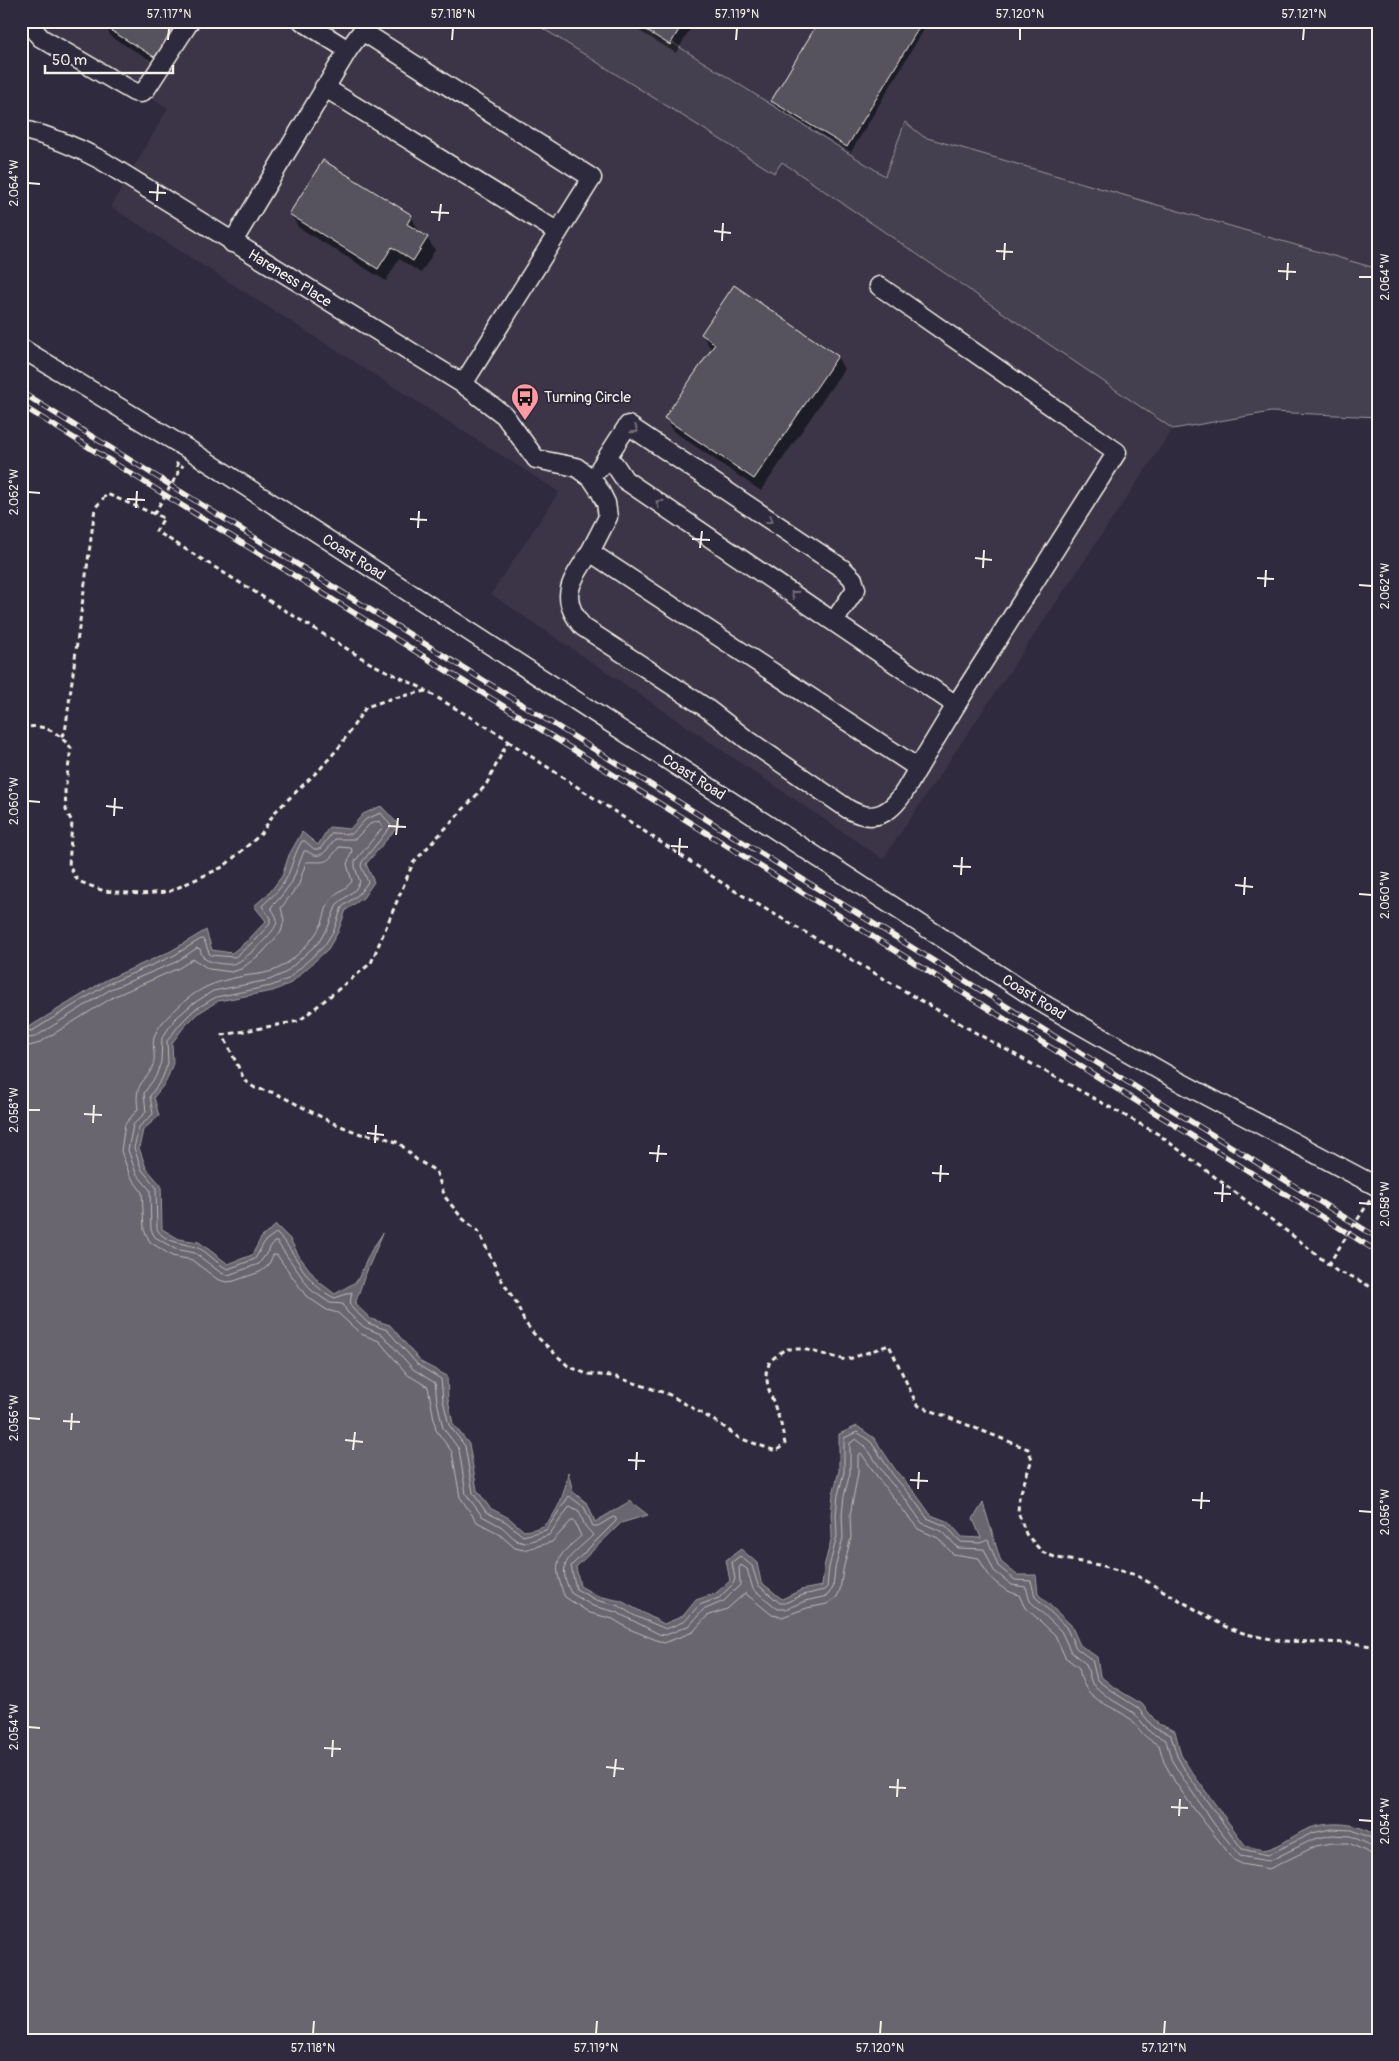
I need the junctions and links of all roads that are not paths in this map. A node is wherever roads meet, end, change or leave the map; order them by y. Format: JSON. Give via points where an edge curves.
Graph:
{"nodes":[{"id":1,"x":26,"y":21,"type":"edge"},
{"id":2,"x":190,"y":21,"type":"edge"},
{"id":3,"x":302,"y":21,"type":"edge"},
{"id":4,"x":348,"y":50,"type":"junction"},
{"id":5,"x":324,"y":87,"type":"junction"},
{"id":6,"x":21,"y":129,"type":"edge"},
{"id":7,"x":558,"y":232,"type":"junction"},
{"id":8,"x":232,"y":243,"type":"junction"},
{"id":9,"x":879,"y":286,"type":"dead end"},
{"id":10,"x":21,"y":348,"type":"edge"},
{"id":11,"x":463,"y":384,"type":"junction"},
{"id":12,"x":606,"y":459,"type":"junction"},
{"id":13,"x":592,"y":479,"type":"junction"},
{"id":14,"x":590,"y":552,"type":"junction"},
{"id":15,"x":834,"y":621,"type":"junction"},
{"id":16,"x":956,"y":705,"type":"junction"},
{"id":17,"x":918,"y":768,"type":"junction"},
{"id":18,"x":1378,"y":1187,"type":"edge"}],
"edges":[{"from":1,"to":2,"type":"street","via":[[41,38],[140,93],[146,89]]},
{"from":3,"to":4,"type":"street"},
{"from":4,"to":5,"type":"street"},
{"from":4,"to":7,"type":"street","via":[[362,31],[592,178]]},
{"from":5,"to":7,"type":"street"},
{"from":5,"to":8,"type":"street"},
{"from":6,"to":8,"type":"street","name":"Hareness Place","via":[[76,147],[101,160]]},
{"from":7,"to":11,"type":"street"},
{"from":8,"to":11,"type":"street","name":"Hareness Place"},
{"from":9,"to":16,"type":"street","via":[[1117,452]]},
{"from":10,"to":18,"type":"street","name":"Coast Road","via":[[191,451],[1047,1006],[1180,1082]]},
{"from":11,"to":13,"type":"street","name":"Hareness Place","via":[[504,415],[536,458],[576,467]]},
{"from":12,"to":13,"type":"street"},
{"from":15,"to":12,"type":"street","one_way":true,"via":[[625,480],[615,465]]},
{"from":12,"to":15,"type":"street","one_way":true,"via":[[628,425],[843,569],[853,579],[856,590]]},
{"from":13,"to":14,"type":"street","via":[[606,502],[608,517]]},
{"from":14,"to":17,"type":"street"},
{"from":14,"to":17,"type":"street","via":[[568,594],[574,616],[583,627],[705,707],[848,809],[860,815],[884,813],[899,800]]},
{"from":15,"to":16,"type":"street"},
{"from":16,"to":17,"type":"street"}]}
